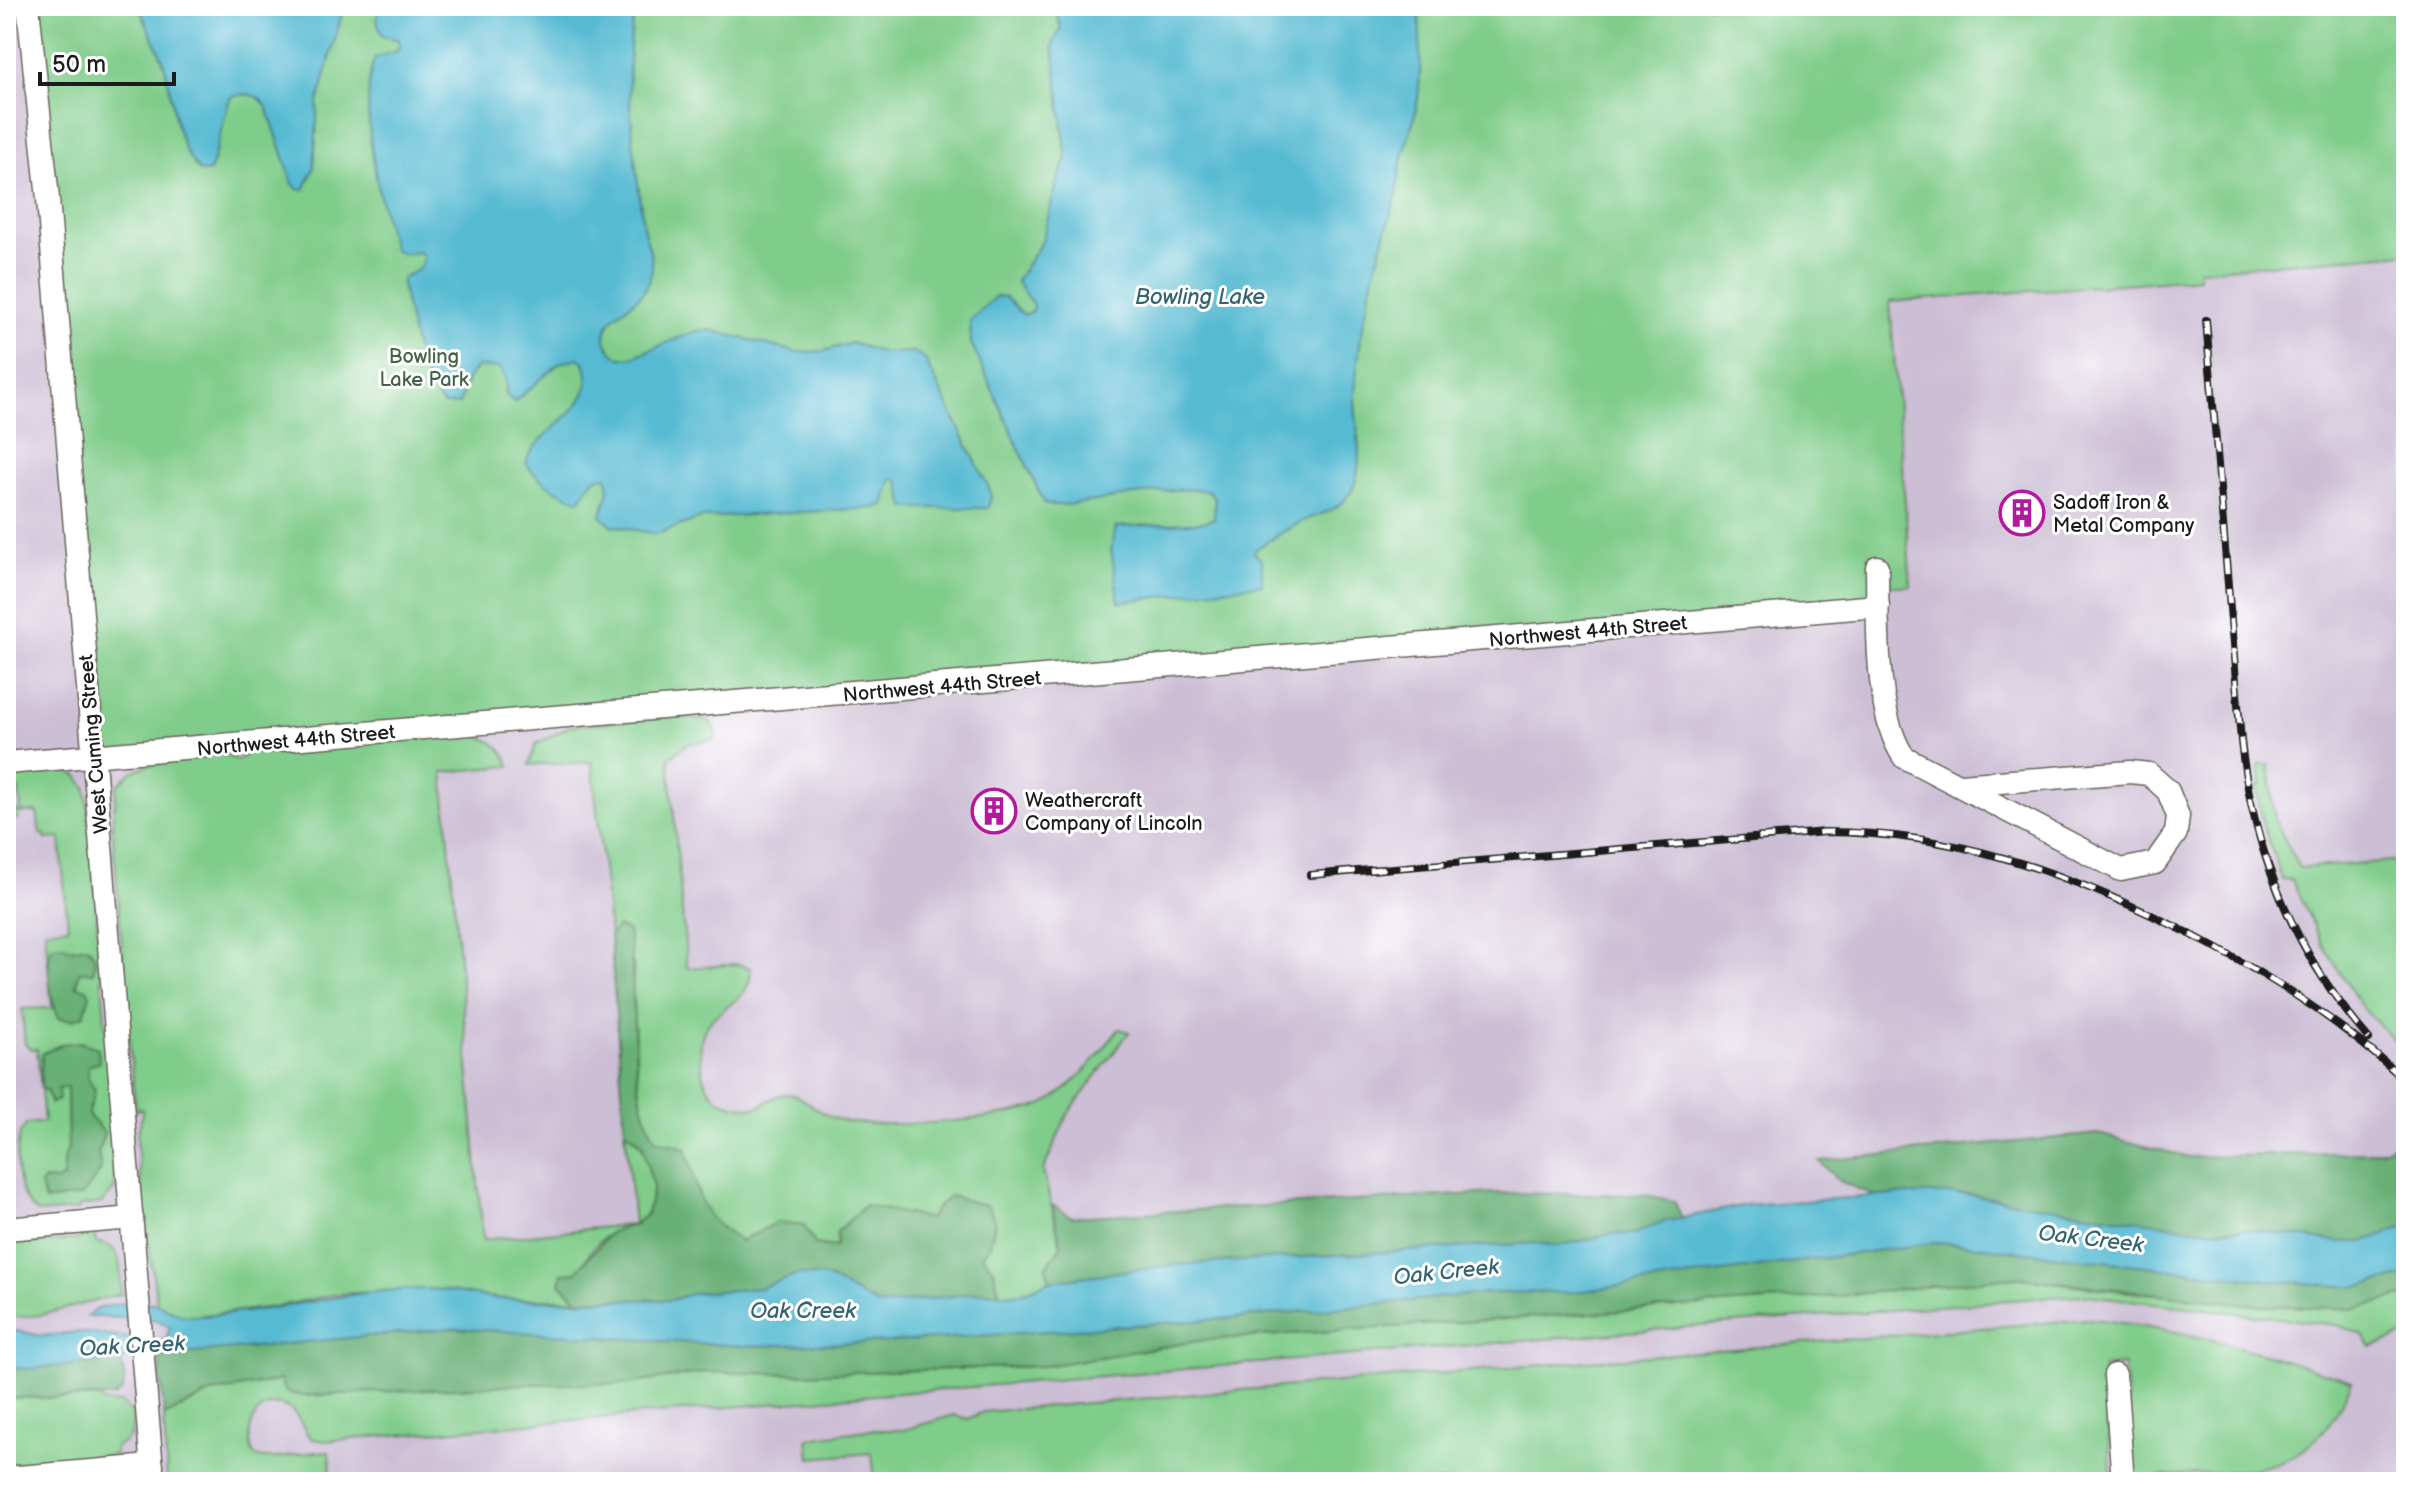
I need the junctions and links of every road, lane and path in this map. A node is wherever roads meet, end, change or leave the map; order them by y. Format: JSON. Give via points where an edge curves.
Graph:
{"nodes":[{"id":1,"x":28,"y":6,"type":"edge"},
{"id":2,"x":1877,"y":567,"type":"dead end"},
{"id":3,"x":1878,"y":606,"type":"junction"},
{"id":4,"x":94,"y":757,"type":"junction"},
{"id":5,"x":6,"y":763,"type":"edge"},
{"id":6,"x":1960,"y":785,"type":"junction"},
{"id":7,"x":132,"y":1218,"type":"junction"},
{"id":8,"x":6,"y":1229,"type":"edge"},
{"id":9,"x":2115,"y":1375,"type":"dead end"},
{"id":10,"x":152,"y":1474,"type":"edge"},
{"id":11,"x":6,"y":1478,"type":"edge"},
{"id":12,"x":2123,"y":1482,"type":"edge"}],
"edges":[{"from":1,"to":4,"type":"street","name":"West Cuming Street"},
{"from":2,"to":3,"type":"street"},
{"from":3,"to":4,"type":"street","name":"Northwest 44th Street"},
{"from":3,"to":6,"type":"street","via":[[1888,728],[1895,744],[1918,766]]},
{"from":4,"to":5,"type":"street","name":"Northwest 44th Street"},
{"from":4,"to":7,"type":"street","name":"West Cuming Street"},
{"from":6,"to":6,"type":"street","via":[[2149,774],[2168,791],[2178,816],[2176,833],[2155,863],[2121,870]]},
{"from":7,"to":8,"type":"street"},
{"from":7,"to":10,"type":"street","name":"West Cuming Street"},
{"from":9,"to":12,"type":"street"},
{"from":10,"to":11,"type":"street"}]}
